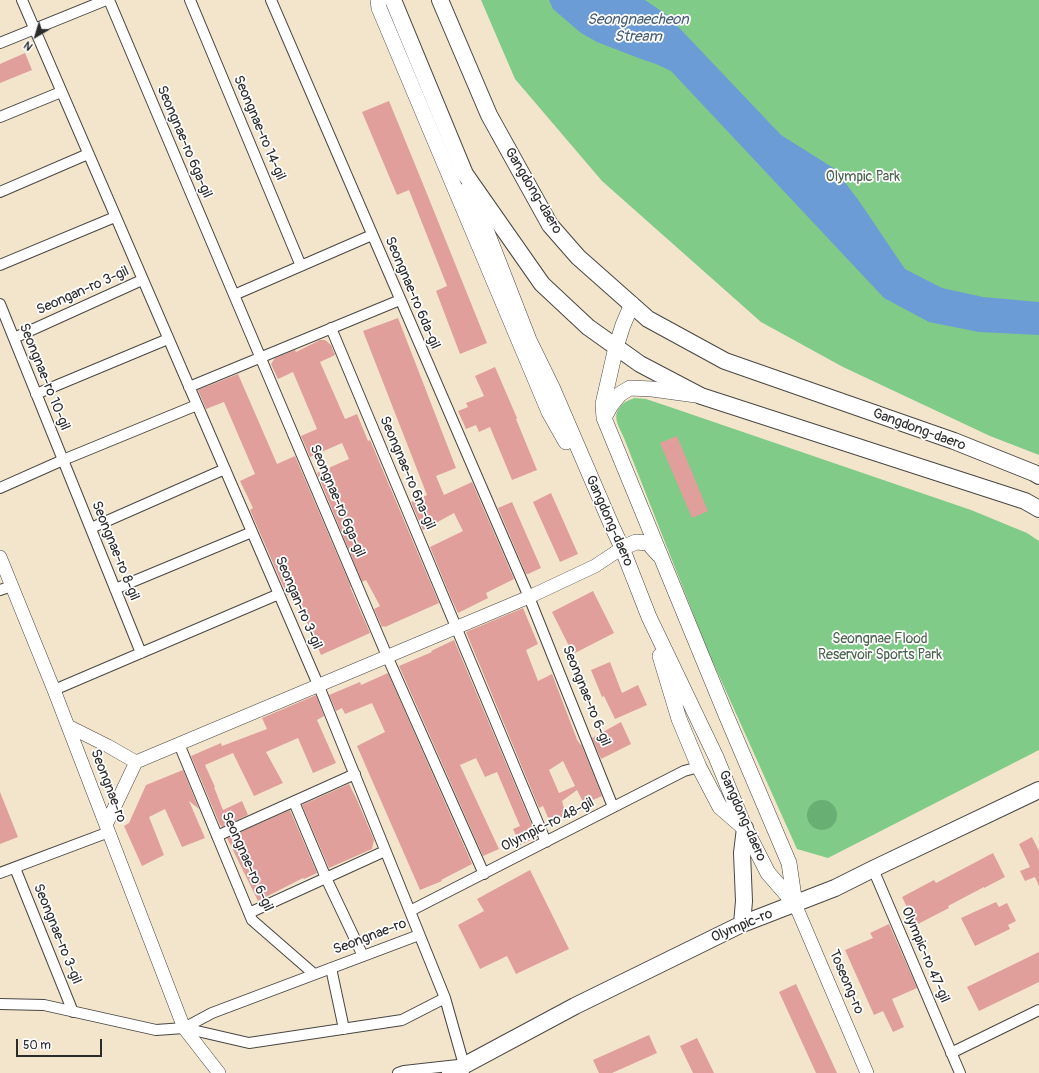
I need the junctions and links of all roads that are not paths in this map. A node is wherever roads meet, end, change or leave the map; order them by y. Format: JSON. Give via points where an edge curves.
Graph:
{"nodes":[{"id":1,"x":22,"y":0,"type":"edge"},
{"id":2,"x":106,"y":0,"type":"edge"},
{"id":3,"x":109,"y":0,"type":"edge"},
{"id":4,"x":190,"y":0,"type":"edge"},
{"id":5,"x":271,"y":0,"type":"edge"},
{"id":6,"x":378,"y":0,"type":"edge"},
{"id":7,"x":393,"y":0,"type":"edge"},
{"id":8,"x":440,"y":0,"type":"edge"},
{"id":9,"x":34,"y":29,"type":"junction"},
{"id":10,"x":0,"y":44,"type":"edge"},
{"id":11,"x":61,"y":92,"type":"junction"},
{"id":12,"x":0,"y":117,"type":"edge"},
{"id":13,"x":88,"y":154,"type":"junction"},
{"id":14,"x":465,"y":174,"type":"junction"},
{"id":15,"x":0,"y":192,"type":"edge"},
{"id":16,"x":115,"y":217,"type":"junction"},
{"id":17,"x":372,"y":235,"type":"junction"},
{"id":18,"x":0,"y":265,"type":"edge"},
{"id":19,"x":301,"y":266,"type":"junction"},
{"id":20,"x":142,"y":280,"type":"junction"},
{"id":21,"x":234,"y":295,"type":"junction"},
{"id":22,"x":400,"y":300,"type":"junction"},
{"id":23,"x":0,"y":304,"type":"edge"},
{"id":24,"x":632,"y":304,"type":"junction"},
{"id":25,"x":331,"y":328,"type":"junction"},
{"id":26,"x":14,"y":338,"type":"junction"},
{"id":27,"x":168,"y":339,"type":"junction"},
{"id":28,"x":616,"y":347,"type":"junction"},
{"id":29,"x":260,"y":358,"type":"junction"},
{"id":30,"x":189,"y":387,"type":"junction"},
{"id":31,"x":36,"y":394,"type":"junction"},
{"id":32,"x":701,"y":396,"type":"junction"},
{"id":33,"x":197,"y":405,"type":"junction"},
{"id":34,"x":604,"y":418,"type":"junction"},
{"id":35,"x":63,"y":460,"type":"junction"},
{"id":36,"x":225,"y":469,"type":"junction"},
{"id":37,"x":1039,"y":476,"type":"edge"},
{"id":38,"x":0,"y":488,"type":"edge"},
{"id":39,"x":596,"y":491,"type":"junction"},
{"id":40,"x":1039,"y":509,"type":"edge"},
{"id":41,"x":91,"y":528,"type":"junction"},
{"id":42,"x":252,"y":532,"type":"junction"},
{"id":43,"x":622,"y":548,"type":"junction"},
{"id":44,"x":0,"y":557,"type":"edge"},
{"id":45,"x":661,"y":557,"type":"junction"},
{"id":46,"x":6,"y":588,"type":"edge"},
{"id":47,"x":115,"y":589,"type":"junction"},
{"id":48,"x":279,"y":594,"type":"junction"},
{"id":49,"x":529,"y":597,"type":"junction"},
{"id":50,"x":649,"y":617,"type":"junction"},
{"id":51,"x":456,"y":628,"type":"junction"},
{"id":52,"x":141,"y":653,"type":"junction"},
{"id":53,"x":387,"y":656,"type":"junction"},
{"id":54,"x":318,"y":685,"type":"junction"},
{"id":55,"x":54,"y":690,"type":"junction"},
{"id":56,"x":68,"y":726,"type":"junction"},
{"id":57,"x":179,"y":744,"type":"junction"},
{"id":58,"x":136,"y":762,"type":"junction"},
{"id":59,"x":699,"y":767,"type":"junction"},
{"id":60,"x":354,"y":774,"type":"junction"},
{"id":61,"x":1039,"y":790,"type":"edge"},
{"id":62,"x":294,"y":802,"type":"junction"},
{"id":63,"x":614,"y":807,"type":"junction"},
{"id":64,"x":107,"y":828,"type":"junction"},
{"id":65,"x":745,"y":828,"type":"junction"},
{"id":66,"x":217,"y":836,"type":"junction"},
{"id":67,"x":546,"y":842,"type":"junction"},
{"id":68,"x":385,"y":851,"type":"junction"},
{"id":69,"x":15,"y":868,"type":"junction"},
{"id":70,"x":873,"y":868,"type":"junction"},
{"id":71,"x":0,"y":873,"type":"edge"},
{"id":72,"x":484,"y":874,"type":"junction"},
{"id":73,"x":326,"y":878,"type":"junction"},
{"id":74,"x":795,"y":904,"type":"junction"},
{"id":75,"x":410,"y":911,"type":"junction"},
{"id":76,"x":250,"y":913,"type":"junction"},
{"id":77,"x":742,"y":924,"type":"junction"},
{"id":78,"x":420,"y":935,"type":"junction"},
{"id":79,"x":363,"y":956,"type":"junction"},
{"id":80,"x":331,"y":968,"type":"junction"},
{"id":81,"x":314,"y":974,"type":"junction"},
{"id":82,"x":445,"y":998,"type":"junction"},
{"id":83,"x":0,"y":1004,"type":"edge"},
{"id":84,"x":1039,"y":1010,"type":"edge"},
{"id":85,"x":73,"y":1012,"type":"junction"},
{"id":86,"x":184,"y":1028,"type":"junction"},
{"id":87,"x":344,"y":1029,"type":"junction"},
{"id":88,"x":952,"y":1053,"type":"junction"},
{"id":89,"x":464,"y":1069,"type":"edge"},
{"id":90,"x":219,"y":1073,"type":"edge"},
{"id":91,"x":398,"y":1073,"type":"edge"},
{"id":92,"x":450,"y":1073,"type":"edge"},
{"id":93,"x":867,"y":1073,"type":"edge"},
{"id":94,"x":960,"y":1073,"type":"edge"}],
"edges":[{"from":1,"to":9,"type":"street","name":"Seongan-ro 3-gil"},
{"from":2,"to":9,"type":"street"},
{"from":3,"to":21,"type":"street","name":"Seongnae-ro 6ga-gil"},
{"from":4,"to":19,"type":"street","name":"Seongnae-ro 14-gil"},
{"from":5,"to":17,"type":"street","name":"Seongnae-ro 6da-gil"},
{"from":6,"to":39,"type":"main road","via":[[379,8],[549,412]]},
{"from":7,"to":14,"type":"main road","name":"Gangdong-daero"},
{"from":8,"to":24,"type":"main road","name":"Gangdong-daero","via":[[489,115],[550,225],[578,257]]},
{"from":9,"to":10,"type":"street"},
{"from":9,"to":11,"type":"street","name":"Seongan-ro 3-gil"},
{"from":11,"to":12,"type":"street"},
{"from":11,"to":13,"type":"street","name":"Seongan-ro 3-gil"},
{"from":13,"to":15,"type":"street"},
{"from":13,"to":16,"type":"street","name":"Seongan-ro 3-gil"},
{"from":14,"to":28,"type":"main road","name":"Gangdong-daero","via":[[542,284],[588,327]]},
{"from":14,"to":39,"type":"main road","name":"Gangdong-daero","via":[[529,340]]},
{"from":16,"to":18,"type":"street"},
{"from":16,"to":20,"type":"street","name":"Seongan-ro 3-gil"},
{"from":17,"to":19,"type":"street"},
{"from":17,"to":22,"type":"street","name":"Seongnae-ro 6da-gil"},
{"from":19,"to":21,"type":"street"},
{"from":20,"to":26,"type":"street","name":"Seongan-ro 3-gil"},
{"from":20,"to":27,"type":"street","name":"Seongan-ro 3-gil"},
{"from":21,"to":29,"type":"street","name":"Seongnae-ro 6ga-gil"},
{"from":22,"to":25,"type":"street"},
{"from":22,"to":49,"type":"street","name":"Seongnae-ro 6da-gil"},
{"from":23,"to":26,"type":"street","name":"Seongnae-ro 10-gil"},
{"from":24,"to":28,"type":"main road"},
{"from":24,"to":37,"type":"main road","name":"Gangdong-daero","via":[[648,319],[725,361],[954,441]]},
{"from":25,"to":29,"type":"street"},
{"from":25,"to":51,"type":"street","name":"Seongnae-ro 6na-gil"},
{"from":26,"to":31,"type":"street","name":"Seongnae-ro 10-gil"},
{"from":27,"to":30,"type":"street","name":"Seongan-ro 3-gil"},
{"from":27,"to":31,"type":"street"},
{"from":28,"to":32,"type":"main road","name":"Gangdong-daero","via":[[640,364]]},
{"from":28,"to":34,"type":"main road","name":"Gangdong-daero","via":[[603,404]]},
{"from":29,"to":30,"type":"street"},
{"from":29,"to":53,"type":"street","name":"Seongnae-ro 6ga-gil"},
{"from":30,"to":33,"type":"street","name":"Seongan-ro 3-gil"},
{"from":31,"to":35,"type":"street","name":"Seongnae-ro 10-gil"},
{"from":32,"to":34,"type":"main road","via":[[630,388],[620,394]]},
{"from":32,"to":40,"type":"main road","name":"Gangdong-daero","via":[[1025,502]]},
{"from":33,"to":35,"type":"street"},
{"from":33,"to":36,"type":"street","name":"Seongan-ro 3-gil"},
{"from":34,"to":45,"type":"main road","name":"Gangdong-daero"},
{"from":35,"to":38,"type":"street"},
{"from":35,"to":41,"type":"street","name":"Seongnae-ro 8-gil"},
{"from":36,"to":41,"type":"street"},
{"from":36,"to":42,"type":"street","name":"Seongan-ro 3-gil"},
{"from":39,"to":43,"type":"main road","name":"Gangdong-daero"},
{"from":41,"to":47,"type":"street","name":"Seongnae-ro 8-gil"},
{"from":42,"to":47,"type":"street"},
{"from":42,"to":48,"type":"street","name":"Seongan-ro 3-gil"},
{"from":43,"to":45,"type":"main road","via":[[636,542],[648,543]]},
{"from":43,"to":49,"type":"street","via":[[595,566]]},
{"from":43,"to":50,"type":"main road","name":"Gangdong-daero"},
{"from":44,"to":46,"type":"street","name":"Seongnae-ro"},
{"from":45,"to":74,"type":"main road","name":"Gangdong-daero","via":[[789,863]]},
{"from":46,"to":55,"type":"street","name":"Seongnae-ro"},
{"from":47,"to":52,"type":"street","name":"Seongnae-ro 8-gil"},
{"from":48,"to":52,"type":"street"},
{"from":48,"to":54,"type":"street","name":"Seongan-ro 3-gil"},
{"from":49,"to":51,"type":"street"},
{"from":49,"to":63,"type":"street","name":"Seongnae-ro 6-gil"},
{"from":50,"to":59,"type":"main road","via":[[679,719]]},
{"from":50,"to":65,"type":"main road","name":"Gangdong-daero","via":[[716,757]]},
{"from":51,"to":53,"type":"street"},
{"from":51,"to":67,"type":"street"},
{"from":52,"to":55,"type":"street"},
{"from":53,"to":54,"type":"street"},
{"from":53,"to":72,"type":"street"},
{"from":54,"to":57,"type":"street"},
{"from":54,"to":60,"type":"street"},
{"from":55,"to":56,"type":"street","name":"Seongnae-ro"},
{"from":56,"to":58,"type":"street"},
{"from":56,"to":64,"type":"street","name":"Seongnae-ro"},
{"from":57,"to":58,"type":"street"},
{"from":57,"to":66,"type":"street","name":"Seongnae-ro 6-gil"},
{"from":58,"to":64,"type":"street"},
{"from":59,"to":63,"type":"street","name":"Olympic-ro 48-gil","via":[[684,771]]},
{"from":59,"to":65,"type":"main road","via":[[720,807]]},
{"from":60,"to":62,"type":"street"},
{"from":60,"to":68,"type":"street"},
{"from":61,"to":70,"type":"main road","name":"Olympic-ro"},
{"from":62,"to":66,"type":"street"},
{"from":62,"to":73,"type":"street"},
{"from":63,"to":67,"type":"street","name":"Olympic-ro 48-gil"},
{"from":64,"to":69,"type":"street"},
{"from":64,"to":86,"type":"street","name":"Seongnae-ro"},
{"from":65,"to":74,"type":"main road","name":"Gangdong-daero","via":[[768,873]]},
{"from":65,"to":77,"type":"main road","via":[[742,853]]},
{"from":66,"to":76,"type":"street","name":"Seongnae-ro 6-gil"},
{"from":67,"to":72,"type":"street","name":"Olympic-ro 48-gil"},
{"from":68,"to":73,"type":"street"},
{"from":68,"to":75,"type":"street"},
{"from":69,"to":71,"type":"street"},
{"from":69,"to":85,"type":"street","name":"Seongnae-ro 3-gil"},
{"from":70,"to":74,"type":"main road","name":"Olympic-ro","via":[[835,888]]},
{"from":70,"to":88,"type":"street","name":"Olympic-ro 47-gil"},
{"from":72,"to":75,"type":"street","name":"Olympic-ro 48-gil"},
{"from":73,"to":76,"type":"street"},
{"from":73,"to":79,"type":"street"},
{"from":74,"to":77,"type":"main road","name":"Olympic-ro"},
{"from":74,"to":93,"type":"street","name":"Toseong-ro"},
{"from":75,"to":78,"type":"street"},
{"from":76,"to":81,"type":"street","name":"Seongnae-ro 6-gil","via":[[252,920]]},
{"from":77,"to":89,"type":"main road","name":"Olympic-ro","via":[[575,1006]]},
{"from":78,"to":79,"type":"street","name":"Seongnae-ro"},
{"from":78,"to":82,"type":"street"},
{"from":79,"to":80,"type":"street","name":"Seongnae-ro"},
{"from":80,"to":81,"type":"street","name":"Seongnae-ro"},
{"from":80,"to":87,"type":"street","name":"Seongnae-ro"},
{"from":81,"to":86,"type":"street","name":"Seongnae-ro","via":[[212,1013]]},
{"from":82,"to":87,"type":"street","via":[[402,1020]]},
{"from":82,"to":89,"type":"street"},
{"from":83,"to":85,"type":"street","via":[[44,1005]]},
{"from":84,"to":88,"type":"street"},
{"from":85,"to":86,"type":"street","via":[[156,1030]]},
{"from":86,"to":87,"type":"street","via":[[249,1044]]},
{"from":86,"to":90,"type":"street","name":"Seongnae-ro"},
{"from":88,"to":94,"type":"street","name":"Olympic-ro 47-gil"},
{"from":89,"to":91,"type":"street"},
{"from":89,"to":92,"type":"main road","name":"Olympic-ro"}]}
